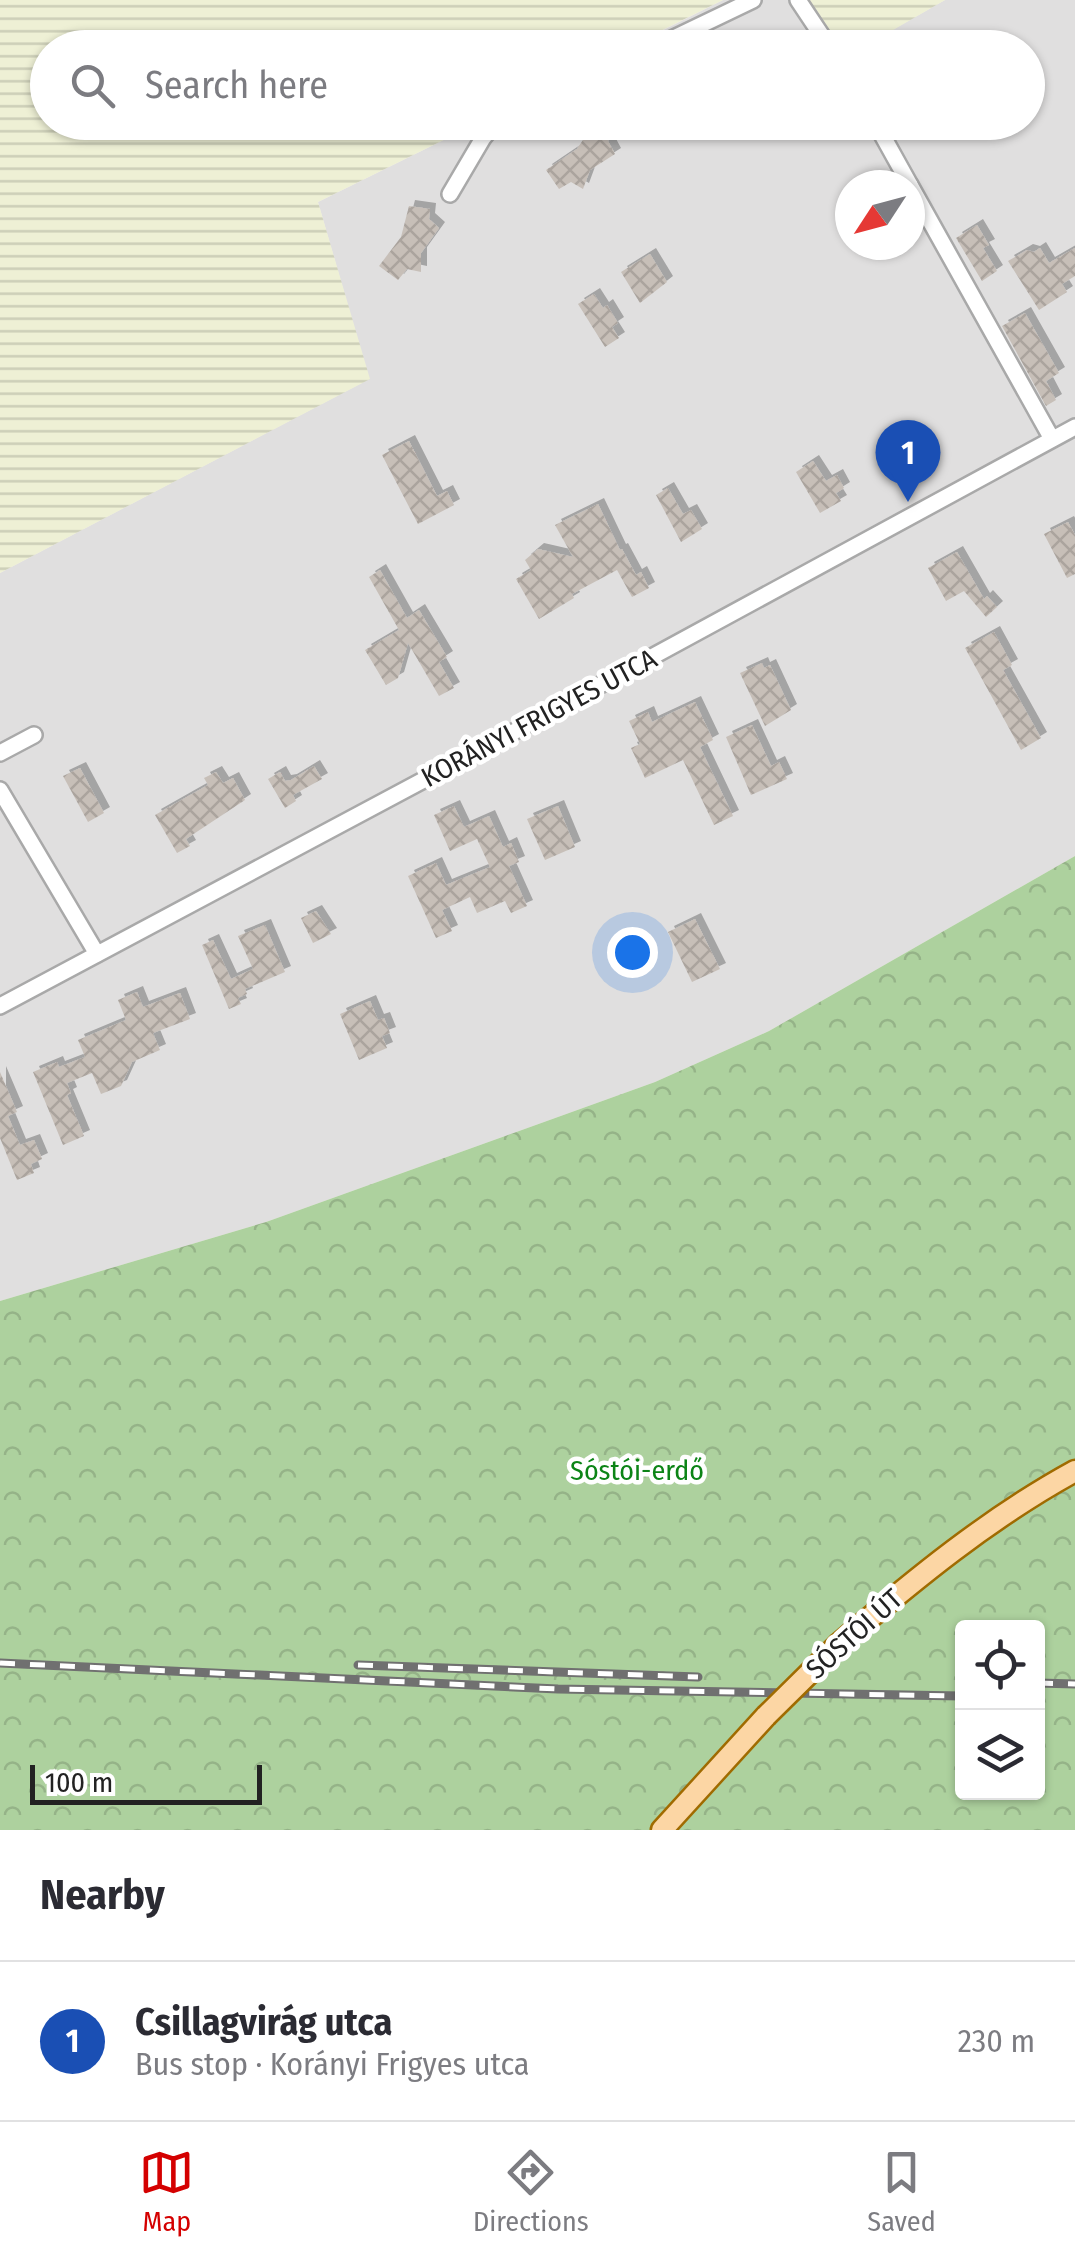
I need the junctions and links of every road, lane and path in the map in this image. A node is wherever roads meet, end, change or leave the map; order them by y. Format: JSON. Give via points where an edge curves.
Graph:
{"nodes":[{"id":1,"x":753,"y":0,"type":"edge"},
{"id":2,"x":798,"y":0,"type":"edge"},
{"id":3,"x":691,"y":30,"type":"edge"},
{"id":4,"x":818,"y":30,"type":"edge"},
{"id":5,"x":481,"y":140,"type":"edge"},
{"id":6,"x":885,"y":140,"type":"edge"},
{"id":7,"x":902,"y":170,"type":"edge"},
{"id":8,"x":450,"y":194,"type":"dead end"},
{"id":9,"x":925,"y":212,"type":"edge"},
{"id":10,"x":1075,"y":427,"type":"edge"},
{"id":11,"x":1052,"y":439,"type":"junction"},
{"id":12,"x":34,"y":735,"type":"dead end"},
{"id":13,"x":0,"y":753,"type":"edge"},
{"id":14,"x":0,"y":790,"type":"edge"},
{"id":15,"x":97,"y":954,"type":"junction"},
{"id":16,"x":0,"y":1006,"type":"edge"},
{"id":17,"x":1075,"y":1471,"type":"edge"},
{"id":18,"x":662,"y":1830,"type":"edge"}],
"edges":[{"from":1,"to":3,"type":"street"},
{"from":2,"to":4,"type":"street"},
{"from":5,"to":8,"type":"street"},
{"from":6,"to":7,"type":"street"},
{"from":9,"to":11,"type":"street"},
{"from":10,"to":11,"type":"street","name":"KORÁNYI FRIGYES UTCA"},
{"from":11,"to":15,"type":"street","name":"KORÁNYI FRIGYES UTCA"},
{"from":12,"to":13,"type":"street"},
{"from":14,"to":15,"type":"street"},
{"from":15,"to":16,"type":"street","name":"KORÁNYI FRIGYES UTCA"},
{"from":17,"to":18,"type":"main road","name":"SÓSTÓI ÚT","bridge":true,"via":[[941,1559],[840,1644]]}]}
